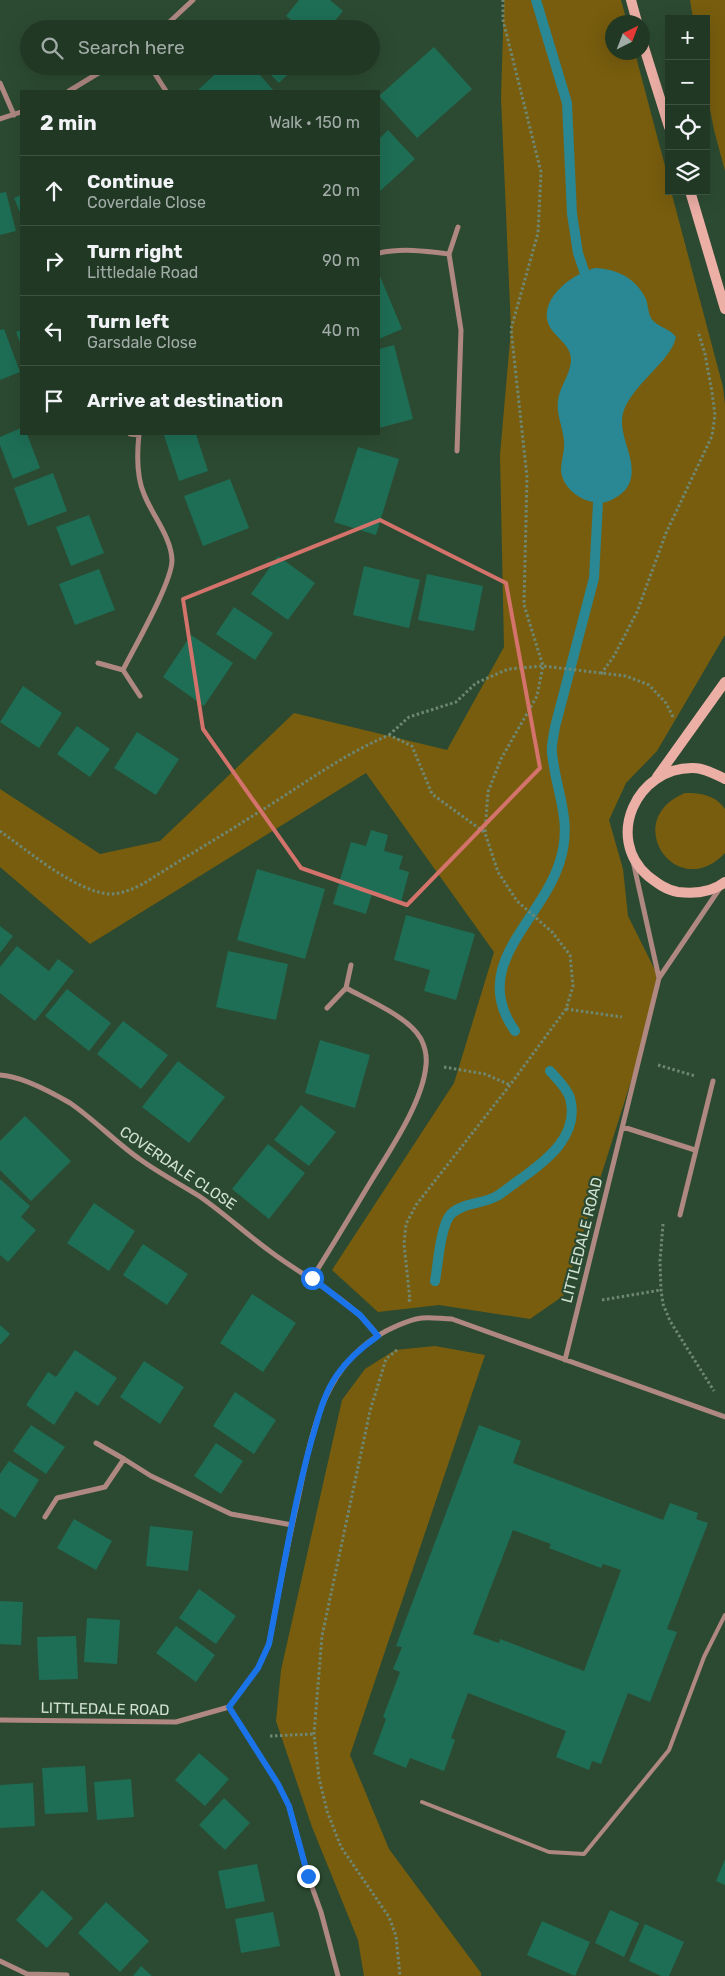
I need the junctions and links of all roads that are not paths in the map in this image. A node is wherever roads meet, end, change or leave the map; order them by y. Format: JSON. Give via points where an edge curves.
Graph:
{"nodes":[{"id":1,"x":193,"y":0,"type":"edge"},
{"id":2,"x":631,"y":0,"type":"edge"},
{"id":3,"x":635,"y":15,"type":"edge"},
{"id":4,"x":172,"y":20,"type":"edge"},
{"id":5,"x":648,"y":60,"type":"edge"},
{"id":6,"x":95,"y":75,"type":"edge"},
{"id":7,"x":156,"y":75,"type":"edge"},
{"id":8,"x":0,"y":83,"type":"edge"},
{"id":9,"x":70,"y":90,"type":"edge"},
{"id":10,"x":165,"y":90,"type":"edge"},
{"id":11,"x":20,"y":112,"type":"edge"},
{"id":12,"x":665,"y":114,"type":"edge"},
{"id":13,"x":14,"y":115,"type":"junction"},
{"id":14,"x":0,"y":119,"type":"edge"},
{"id":15,"x":691,"y":195,"type":"edge"},
{"id":16,"x":458,"y":227,"type":"dead end"},
{"id":17,"x":380,"y":253,"type":"edge"},
{"id":18,"x":449,"y":254,"type":"junction"},
{"id":19,"x":725,"y":309,"type":"edge"},
{"id":20,"x":139,"y":435,"type":"edge"},
{"id":21,"x":457,"y":451,"type":"dead end"},
{"id":22,"x":98,"y":663,"type":"dead end"},
{"id":23,"x":123,"y":670,"type":"junction"},
{"id":24,"x":725,"y":682,"type":"edge"},
{"id":25,"x":140,"y":696,"type":"dead end"},
{"id":26,"x":657,"y":778,"type":"junction"},
{"id":27,"x":725,"y":779,"type":"edge"},
{"id":28,"x":631,"y":852,"type":"junction"},
{"id":29,"x":724,"y":883,"type":"edge"},
{"id":30,"x":352,"y":965,"type":"dead end"},
{"id":31,"x":660,"y":978,"type":"junction"},
{"id":32,"x":346,"y":988,"type":"junction"},
{"id":33,"x":327,"y":1008,"type":"dead end"},
{"id":34,"x":0,"y":1075,"type":"edge"},
{"id":35,"x":713,"y":1081,"type":"road end"},
{"id":36,"x":623,"y":1127,"type":"junction"},
{"id":37,"x":695,"y":1150,"type":"junction"},
{"id":38,"x":680,"y":1215,"type":"road end"},
{"id":39,"x":312,"y":1278,"type":"junction"},
{"id":40,"x":378,"y":1336,"type":"junction"},
{"id":41,"x":565,"y":1360,"type":"junction"},
{"id":42,"x":725,"y":1417,"type":"edge"},
{"id":43,"x":96,"y":1443,"type":"dead end"},
{"id":44,"x":124,"y":1459,"type":"junction"},
{"id":45,"x":45,"y":1517,"type":"dead end"},
{"id":46,"x":292,"y":1525,"type":"junction"},
{"id":47,"x":725,"y":1616,"type":"edge"},
{"id":48,"x":229,"y":1707,"type":"junction"},
{"id":49,"x":0,"y":1720,"type":"edge"},
{"id":50,"x":422,"y":1802,"type":"dead end"},
{"id":51,"x":0,"y":1961,"type":"edge"},
{"id":52,"x":26,"y":1975,"type":"edge"},
{"id":53,"x":67,"y":1975,"type":"dead end"},
{"id":54,"x":338,"y":1976,"type":"edge"}],
"edges":[{"from":1,"to":4,"type":"street"},
{"from":2,"to":3,"type":"street"},
{"from":5,"to":12,"type":"street"},
{"from":6,"to":9,"type":"street"},
{"from":7,"to":10,"type":"street"},
{"from":8,"to":13,"type":"street"},
{"from":11,"to":13,"type":"street"},
{"from":13,"to":14,"type":"street"},
{"from":15,"to":19,"type":"street"},
{"from":16,"to":18,"type":"street"},
{"from":17,"to":18,"type":"street","via":[[394,250]]},
{"from":18,"to":21,"type":"street","via":[[461,330]]},
{"from":20,"to":23,"type":"street","via":[[143,492],[169,547],[172,561],[162,592]]},
{"from":22,"to":23,"type":"street"},
{"from":23,"to":25,"type":"street"},
{"from":24,"to":26,"type":"street"},
{"from":26,"to":27,"type":"street","via":[[676,770],[694,768]]},
{"from":26,"to":28,"type":"street","via":[[641,792],[631,810],[628,830]]},
{"from":28,"to":29,"type":"street","via":[[641,870],[657,884],[673,891],[708,891]]},
{"from":28,"to":31,"type":"street","name":"LITTLEDALE ROAD"},
{"from":29,"to":31,"type":"street","name":"LITTLEDALE ROAD"},
{"from":30,"to":32,"type":"street"},
{"from":31,"to":36,"type":"street","name":"LITTLEDALE ROAD"},
{"from":32,"to":33,"type":"street"},
{"from":32,"to":39,"type":"street","via":[[408,1025],[420,1038],[426,1052],[426,1065],[421,1088],[401,1132]]},
{"from":34,"to":39,"type":"street","name":"COVERDALE CLOSE","via":[[46,1090],[71,1104],[124,1149],[199,1197],[271,1253]]},
{"from":35,"to":37,"type":"street"},
{"from":36,"to":37,"type":"street"},
{"from":36,"to":41,"type":"street","name":"LITTLEDALE ROAD"},
{"from":37,"to":38,"type":"street"},
{"from":39,"to":40,"type":"street","name":"COVERDALE CLOSE","via":[[360,1315]]},
{"from":40,"to":41,"type":"street","via":[[421,1318],[452,1319]]},
{"from":40,"to":46,"type":"street","via":[[359,1349],[328,1390],[305,1464]]},
{"from":41,"to":42,"type":"street"},
{"from":43,"to":44,"type":"street"},
{"from":44,"to":45,"type":"street","via":[[106,1487],[57,1498]]},
{"from":44,"to":46,"type":"street","via":[[151,1476],[231,1514]]},
{"from":46,"to":48,"type":"street","via":[[269,1644],[258,1668]]},
{"from":47,"to":50,"type":"lane","via":[[704,1657],[669,1750],[584,1854],[549,1852]]},
{"from":48,"to":49,"type":"street","name":"LITTLEDALE ROAD","via":[[176,1722]]},
{"from":48,"to":54,"type":"street","via":[[289,1806]]},
{"from":51,"to":52,"type":"street"},
{"from":52,"to":53,"type":"street"}]}
